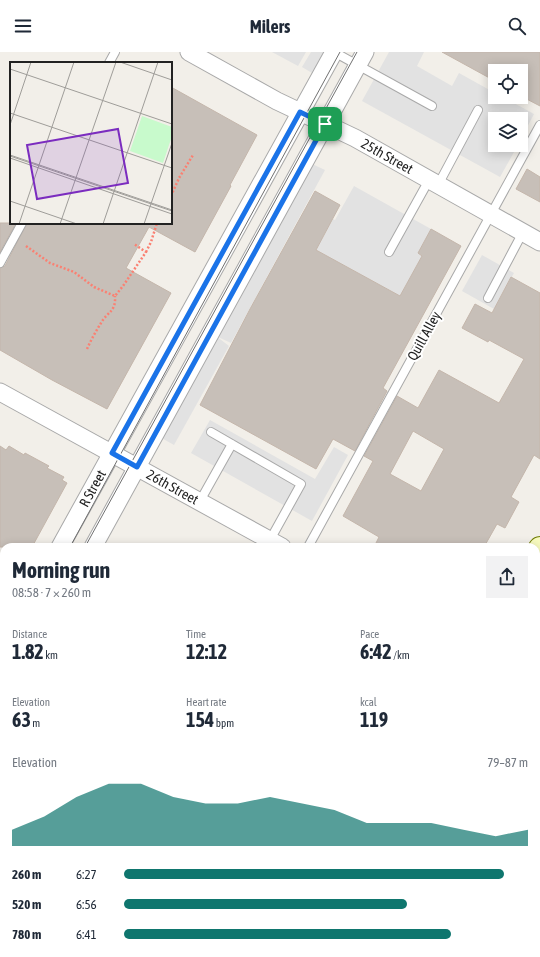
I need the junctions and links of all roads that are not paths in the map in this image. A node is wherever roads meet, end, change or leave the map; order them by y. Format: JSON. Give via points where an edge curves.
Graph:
{"nodes":[{"id":1,"x":115,"y":52,"type":"edge"},
{"id":2,"x":189,"y":52,"type":"edge"},
{"id":3,"x":334,"y":52,"type":"edge"},
{"id":4,"x":361,"y":59,"type":"edge"},
{"id":5,"x":110,"y":62,"type":"edge"},
{"id":6,"x":432,"y":106,"type":"dead end"},
{"id":7,"x":478,"y":110,"type":"dead end"},
{"id":8,"x":300,"y":112,"type":"junction"},
{"id":9,"x":325,"y":124,"type":"junction"},
{"id":10,"x":540,"y":125,"type":"edge"},
{"id":11,"x":434,"y":182,"type":"junction"},
{"id":12,"x":491,"y":214,"type":"junction"},
{"id":13,"x":21,"y":224,"type":"edge"},
{"id":14,"x":524,"y":232,"type":"junction"},
{"id":15,"x":540,"y":242,"type":"edge"},
{"id":16,"x":389,"y":252,"type":"dead end"},
{"id":17,"x":0,"y":263,"type":"edge"},
{"id":18,"x":488,"y":298,"type":"dead end"},
{"id":19,"x":0,"y":392,"type":"edge"},
{"id":20,"x":211,"y":432,"type":"dead end"},
{"id":21,"x":232,"y":444,"type":"junction"},
{"id":22,"x":112,"y":453,"type":"junction"},
{"id":23,"x":137,"y":467,"type":"junction"},
{"id":24,"x":200,"y":501,"type":"junction"},
{"id":25,"x":62,"y":543,"type":"edge"},
{"id":26,"x":95,"y":543,"type":"edge"},
{"id":27,"x":274,"y":543,"type":"edge"},
{"id":28,"x":276,"y":543,"type":"edge"},
{"id":29,"x":310,"y":543,"type":"edge"}],
"edges":[{"from":1,"to":5,"type":"lane"},
{"from":2,"to":8,"type":"street","name":"25th Street"},
{"from":3,"to":4,"type":"lane"},
{"from":3,"to":8,"type":"street","name":"R Street"},
{"from":4,"to":6,"type":"lane"},
{"from":4,"to":9,"type":"street"},
{"from":7,"to":11,"type":"lane"},
{"from":8,"to":9,"type":"street","name":"25th Street"},
{"from":8,"to":22,"type":"street","name":"R Street"},
{"from":9,"to":11,"type":"street","name":"25th Street"},
{"from":9,"to":23,"type":"street"},
{"from":10,"to":12,"type":"lane","name":"Quill Alley"},
{"from":11,"to":12,"type":"street","name":"25th Street"},
{"from":11,"to":16,"type":"lane"},
{"from":12,"to":14,"type":"street","name":"25th Street"},
{"from":12,"to":29,"type":"lane","name":"Quill Alley"},
{"from":13,"to":17,"type":"lane"},
{"from":14,"to":15,"type":"street","name":"25th Street"},
{"from":14,"to":18,"type":"lane"},
{"from":19,"to":22,"type":"street","name":"26th Street"},
{"from":20,"to":21,"type":"lane"},
{"from":21,"to":24,"type":"lane"},
{"from":21,"to":28,"type":"lane","via":[[301,484]]},
{"from":22,"to":23,"type":"street","name":"26th Street"},
{"from":22,"to":25,"type":"street","name":"R Street"},
{"from":23,"to":24,"type":"street","name":"26th Street"},
{"from":23,"to":26,"type":"street"},
{"from":24,"to":27,"type":"street","name":"26th Street"}]}
